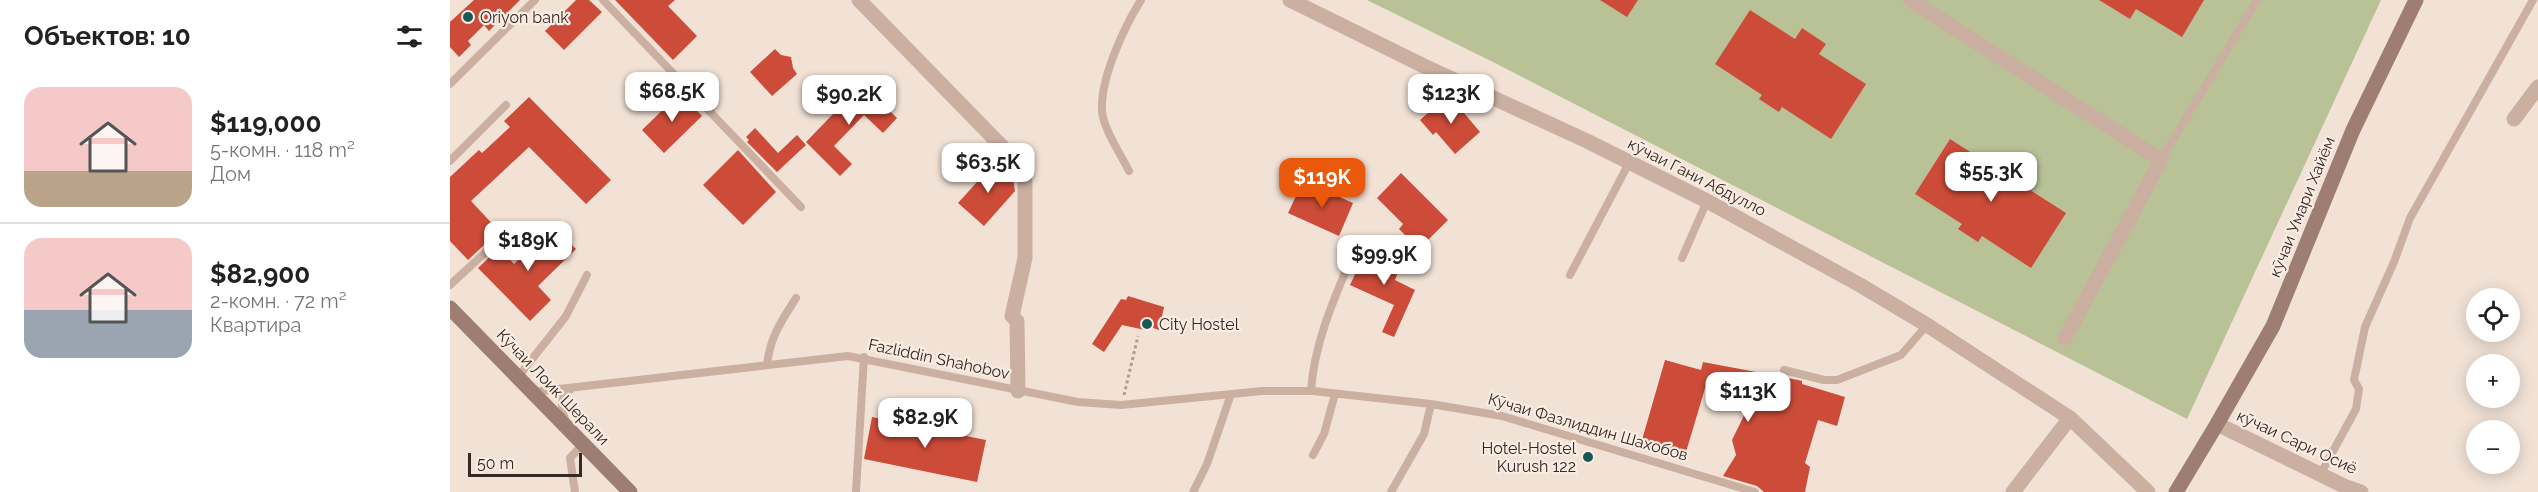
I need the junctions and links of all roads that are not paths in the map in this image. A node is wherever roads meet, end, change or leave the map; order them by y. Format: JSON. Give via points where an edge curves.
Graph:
{"nodes":[{"id":1,"x":536,"y":0,"type":"edge"},
{"id":2,"x":603,"y":0,"type":"edge"},
{"id":3,"x":859,"y":0,"type":"edge"},
{"id":4,"x":1140,"y":0,"type":"edge"},
{"id":5,"x":1290,"y":0,"type":"edge"},
{"id":6,"x":1910,"y":0,"type":"edge"},
{"id":7,"x":2257,"y":0,"type":"edge"},
{"id":8,"x":2416,"y":0,"type":"edge"},
{"id":9,"x":2533,"y":0,"type":"edge"},
{"id":10,"x":450,"y":84,"type":"edge"},
{"id":11,"x":2538,"y":87,"type":"edge"},
{"id":12,"x":506,"y":105,"type":"dead end"},
{"id":13,"x":2514,"y":119,"type":"dead end"},
{"id":14,"x":2161,"y":160,"type":"junction"},
{"id":15,"x":450,"y":161,"type":"edge"},
{"id":16,"x":1629,"y":163,"type":"junction"},
{"id":17,"x":1128,"y":171,"type":"dead end"},
{"id":18,"x":1707,"y":201,"type":"junction"},
{"id":19,"x":801,"y":207,"type":"dead end"},
{"id":20,"x":502,"y":237,"type":"dead end"},
{"id":21,"x":1354,"y":249,"type":"dead end"},
{"id":22,"x":1682,"y":258,"type":"dead end"},
{"id":23,"x":587,"y":274,"type":"dead end"},
{"id":24,"x":1570,"y":275,"type":"dead end"},
{"id":25,"x":450,"y":285,"type":"edge"},
{"id":26,"x":796,"y":298,"type":"dead end"},
{"id":27,"x":450,"y":308,"type":"edge"},
{"id":28,"x":1927,"y":325,"type":"junction"},
{"id":29,"x":2065,"y":338,"type":"dead end"},
{"id":30,"x":864,"y":357,"type":"junction"},
{"id":31,"x":767,"y":364,"type":"junction"},
{"id":32,"x":1784,"y":370,"type":"dead end"},
{"id":33,"x":518,"y":377,"type":"junction"},
{"id":34,"x":574,"y":387,"type":"junction"},
{"id":35,"x":1018,"y":391,"type":"junction"},
{"id":36,"x":1311,"y":391,"type":"junction"},
{"id":37,"x":533,"y":392,"type":"junction"},
{"id":38,"x":1231,"y":394,"type":"junction"},
{"id":39,"x":1335,"y":394,"type":"junction"},
{"id":40,"x":1431,"y":404,"type":"junction"},
{"id":41,"x":2070,"y":418,"type":"junction"},
{"id":42,"x":2217,"y":424,"type":"junction"},
{"id":43,"x":570,"y":430,"type":"junction"},
{"id":44,"x":583,"y":444,"type":"junction"},
{"id":45,"x":1313,"y":454,"type":"dead end"},
{"id":46,"x":2320,"y":474,"type":"junction"},
{"id":47,"x":574,"y":492,"type":"edge"},
{"id":48,"x":630,"y":492,"type":"edge"},
{"id":49,"x":856,"y":492,"type":"edge"},
{"id":50,"x":1193,"y":492,"type":"edge"},
{"id":51,"x":1391,"y":492,"type":"edge"},
{"id":52,"x":1755,"y":492,"type":"edge"},
{"id":53,"x":2013,"y":492,"type":"edge"},
{"id":54,"x":2148,"y":492,"type":"edge"},
{"id":55,"x":2175,"y":492,"type":"edge"},
{"id":56,"x":2361,"y":492,"type":"edge"}],
"edges":[{"from":1,"to":10,"type":"lane"},
{"from":2,"to":19,"type":"lane"},
{"from":3,"to":35,"type":"street","via":[[1015,160],[1025,181],[1025,258],[1012,316],[1017,321]]},
{"from":4,"to":17,"type":"lane","via":[[1115,52],[1102,109]]},
{"from":5,"to":16,"type":"street","name":"кӯчаи Гани Абдулло"},
{"from":6,"to":14,"type":"street"},
{"from":7,"to":14,"type":"lane"},
{"from":8,"to":42,"type":"main road","name":"кӯчаи Умари Хайём","via":[[2353,130],[2273,327]]},
{"from":9,"to":46,"type":"lane","via":[[2410,218],[2365,327],[2354,380],[2359,389],[2356,409]]},
{"from":11,"to":13,"type":"street"},
{"from":12,"to":15,"type":"lane"},
{"from":14,"to":29,"type":"street"},
{"from":16,"to":18,"type":"street","name":"кӯчаи Гани Абдулло"},
{"from":16,"to":24,"type":"lane"},
{"from":18,"to":22,"type":"lane"},
{"from":18,"to":28,"type":"street","name":"кӯчаи Гани Абдулло"},
{"from":20,"to":25,"type":"lane"},
{"from":21,"to":36,"type":"lane","via":[[1322,336],[1312,370]]},
{"from":23,"to":33,"type":"lane","via":[[566,316]]},
{"from":26,"to":31,"type":"lane","via":[[775,331]]},
{"from":27,"to":33,"type":"main road","name":"Кӯчаи Лоик Шерали"},
{"from":28,"to":32,"type":"lane","via":[[1901,355],[1837,380]]},
{"from":28,"to":41,"type":"street","name":"кӯчаи Гани Абдулло"},
{"from":30,"to":31,"type":"lane","name":"Fazliddin Shahobov"},
{"from":30,"to":35,"type":"lane","name":"Fazliddin Shahobov"},
{"from":30,"to":49,"type":"lane"},
{"from":31,"to":34,"type":"lane","name":"Fazliddin Shahobov"},
{"from":33,"to":37,"type":"main road","name":"Кӯчаи Лоик Шерали"},
{"from":34,"to":37,"type":"lane","name":"Fazliddin Shahobov"},
{"from":34,"to":43,"type":"lane","via":[[567,391],[562,403]]},
{"from":35,"to":38,"type":"lane","name":"Fazliddin Shahobov","via":[[1121,405]]},
{"from":36,"to":38,"type":"lane","name":"Кӯчаи Фазлиддин Шахобов"},
{"from":36,"to":39,"type":"lane","name":"Кӯчаи Фазлиддин Шахобов"},
{"from":37,"to":43,"type":"main road","name":"Кӯчаи Лоик Шерали"},
{"from":38,"to":50,"type":"lane"},
{"from":39,"to":40,"type":"lane","name":"Кӯчаи Фазлиддин Шахобов"},
{"from":39,"to":45,"type":"lane","via":[[1324,434]]},
{"from":40,"to":51,"type":"lane","via":[[1424,434]]},
{"from":40,"to":52,"type":"lane","name":"Кӯчаи Фазлиддин Шахобов","via":[[1532,424]]},
{"from":41,"to":53,"type":"street"},
{"from":41,"to":54,"type":"street","name":"кӯчаи Гани Абдулло"},
{"from":42,"to":46,"type":"street","name":"кӯчаи Сари Осиё"},
{"from":42,"to":55,"type":"main road","name":"кӯчаи Умари Хайём"},
{"from":43,"to":44,"type":"main road","name":"Кӯчаи Лоик Шерали"},
{"from":44,"to":47,"type":"lane","via":[[570,458]]},
{"from":44,"to":48,"type":"main road","name":"Кӯчаи Лоик Шерали"},
{"from":46,"to":56,"type":"street","name":"кӯчаи Сари Осиё"}]}
